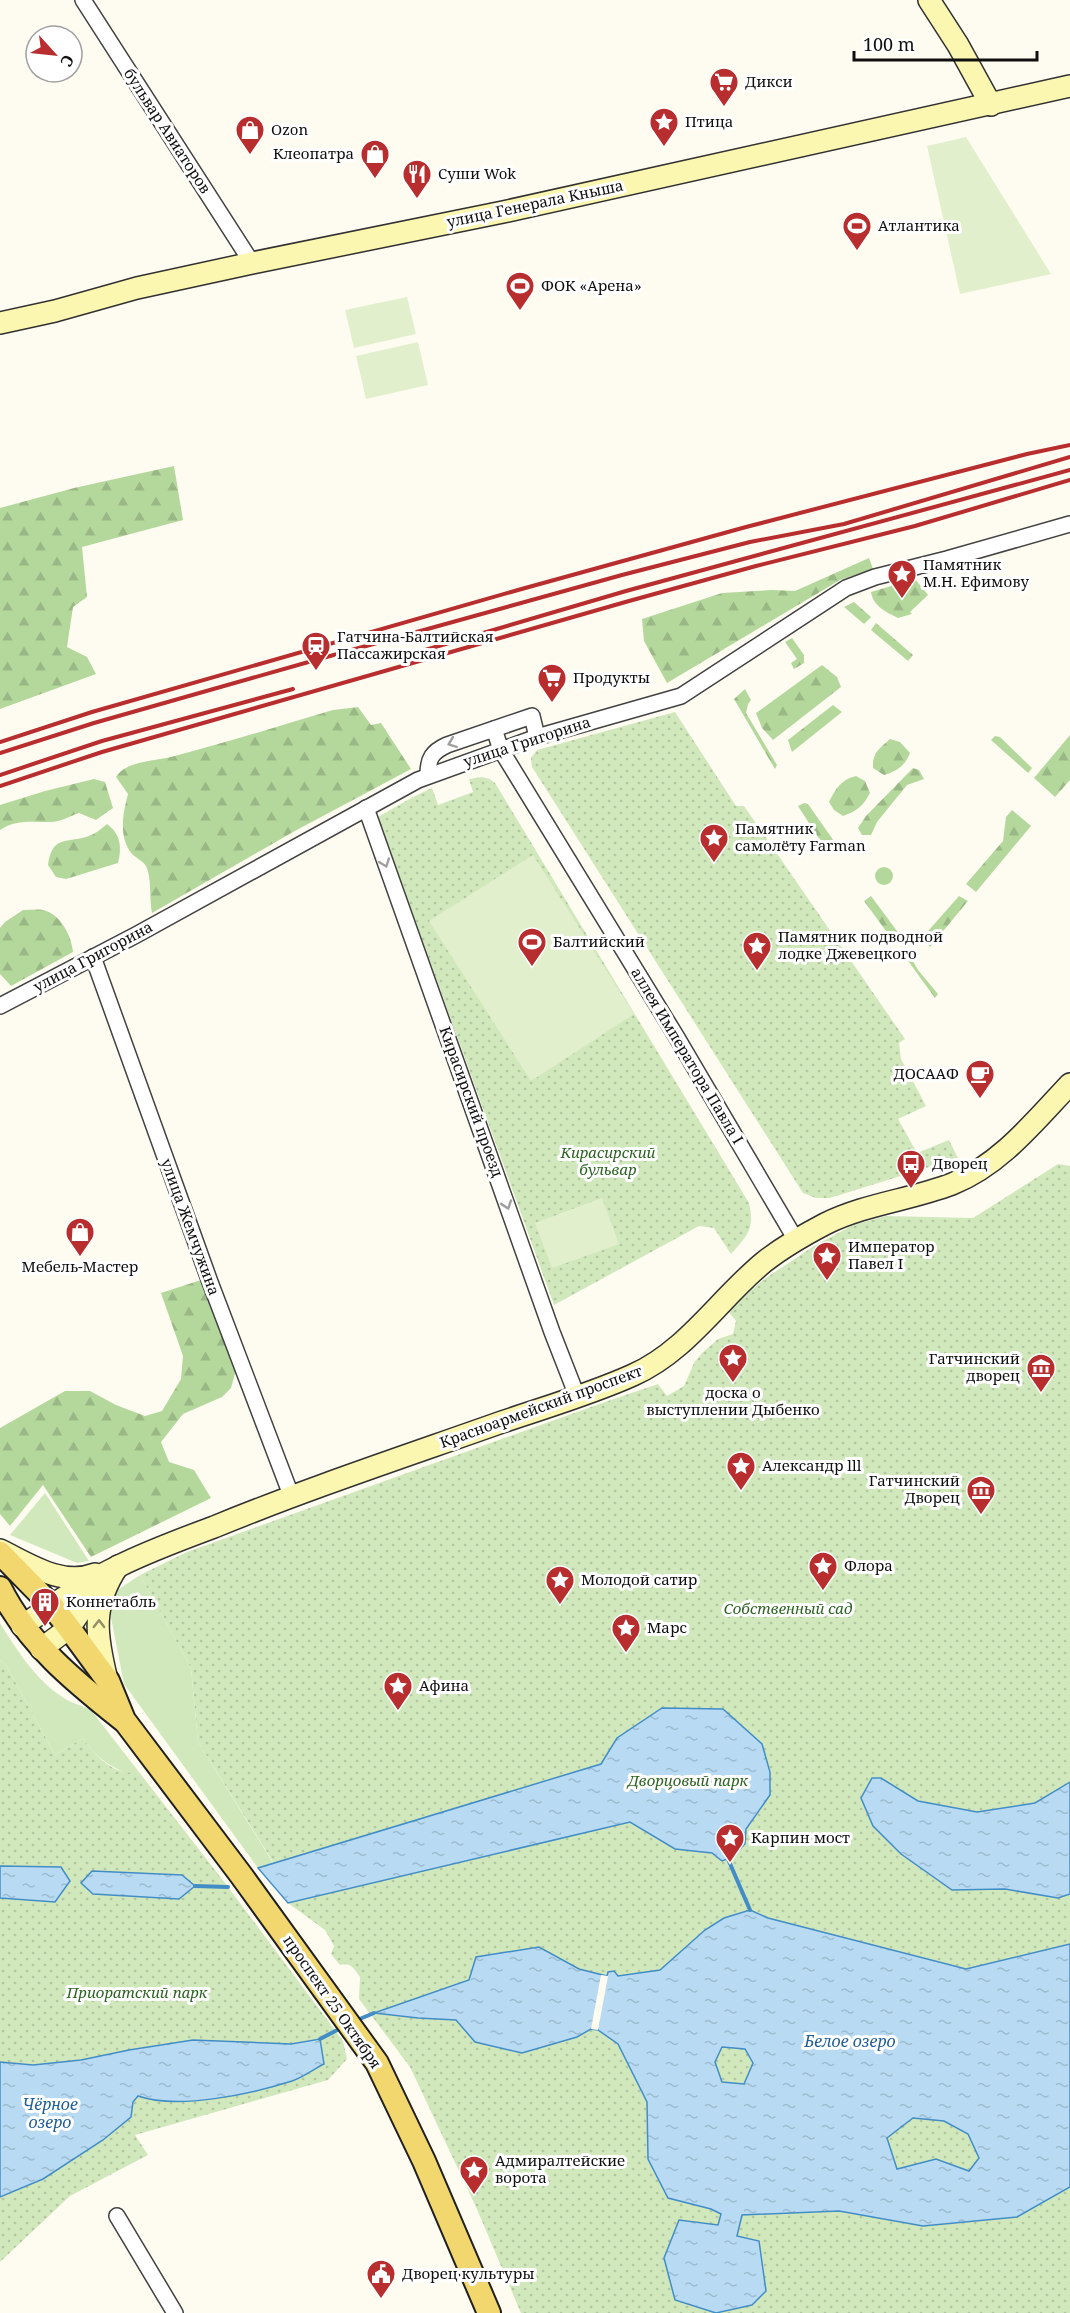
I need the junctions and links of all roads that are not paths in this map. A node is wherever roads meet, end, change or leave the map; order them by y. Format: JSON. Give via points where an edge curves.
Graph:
{"nodes":[{"id":1,"x":83,"y":0,"type":"edge"},
{"id":2,"x":929,"y":0,"type":"edge"},
{"id":3,"x":1070,"y":86,"type":"edge"},
{"id":4,"x":990,"y":105,"type":"junction"},
{"id":5,"x":252,"y":262,"type":"junction"},
{"id":6,"x":0,"y":323,"type":"edge"},
{"id":7,"x":1070,"y":524,"type":"edge"},
{"id":8,"x":494,"y":729,"type":"junction"},
{"id":9,"x":537,"y":737,"type":"junction"},
{"id":10,"x":501,"y":750,"type":"junction"},
{"id":11,"x":429,"y":775,"type":"junction"},
{"id":12,"x":366,"y":808,"type":"junction"},
{"id":13,"x":93,"y":957,"type":"junction"},
{"id":14,"x":0,"y":1006,"type":"edge"},
{"id":15,"x":1070,"y":1084,"type":"edge"},
{"id":16,"x":796,"y":1240,"type":"junction"},
{"id":17,"x":577,"y":1396,"type":"junction"},
{"id":18,"x":291,"y":1495,"type":"junction"},
{"id":19,"x":0,"y":1552,"type":"edge"},
{"id":20,"x":118,"y":1566,"type":"junction"},
{"id":21,"x":0,"y":1588,"type":"edge"},
{"id":22,"x":52,"y":1606,"type":"junction"},
{"id":23,"x":22,"y":1626,"type":"junction"},
{"id":24,"x":69,"y":1628,"type":"junction"},
{"id":25,"x":41,"y":1649,"type":"junction"},
{"id":26,"x":108,"y":1681,"type":"junction"},
{"id":27,"x":124,"y":1720,"type":"junction"},
{"id":28,"x":117,"y":2216,"type":"dead end"},
{"id":29,"x":175,"y":2313,"type":"edge"},
{"id":30,"x":489,"y":2313,"type":"edge"}],
"edges":[{"from":1,"to":5,"type":"street","name":"бульвар Авиаторов"},
{"from":2,"to":4,"type":"main road"},
{"from":3,"to":4,"type":"main road","name":"улица Генерала Кныша"},
{"from":4,"to":5,"type":"main road","name":"улица Генерала Кныша","via":[[503,212]]},
{"from":5,"to":6,"type":"main road","name":"улица Генерала Кныша"},
{"from":7,"to":9,"type":"street","name":"улица Григорина","via":[[846,588],[681,696]]},
{"from":8,"to":9,"type":"street","via":[[532,716]]},
{"from":8,"to":10,"type":"street","name":"аллея Императора Павла I"},
{"from":8,"to":11,"type":"street","one_way":true,"via":[[434,751],[428,760]]},
{"from":9,"to":10,"type":"street","name":"улица Григорина"},
{"from":10,"to":11,"type":"street","name":"улица Григорина"},
{"from":10,"to":16,"type":"street","name":"аллея Императора Павла I"},
{"from":11,"to":12,"type":"street","name":"улица Григорина"},
{"from":12,"to":13,"type":"street","name":"улица Григорина"},
{"from":12,"to":17,"type":"street","name":"Кирасирский проезд","one_way":true},
{"from":13,"to":14,"type":"street","name":"улица Григорина"},
{"from":13,"to":18,"type":"street","name":"улица Жемчужина"},
{"from":15,"to":16,"type":"main road","name":"Красноармейский проспект","via":[[1022,1136],[977,1172],[939,1188],[857,1211]]},
{"from":16,"to":17,"type":"main road","name":"Красноармейский проспект","via":[[764,1262],[657,1364]]},
{"from":17,"to":18,"type":"main road","name":"Красноармейский проспект"},
{"from":18,"to":20,"type":"main road","name":"Красноармейский проспект"},
{"from":19,"to":20,"type":"main road","via":[[71,1579]]},
{"from":19,"to":22,"type":"main road"},
{"from":20,"to":22,"type":"main road","name":"Красноармейский проспект"},
{"from":20,"to":24,"type":"main road","name":"Красноармейский проспект"},
{"from":26,"to":20,"type":"main road","one_way":true,"via":[[100,1651],[99,1602]]},
{"from":21,"to":23,"type":"main road"},
{"from":22,"to":23,"type":"main road","name":"Красноармейский проспект"},
{"from":22,"to":24,"type":"main road"},
{"from":23,"to":25,"type":"main road"},
{"from":24,"to":25,"type":"main road","name":"Красноармейский проспект"},
{"from":24,"to":26,"type":"main road"},
{"from":25,"to":27,"type":"main road"},
{"from":26,"to":27,"type":"main road"},
{"from":27,"to":30,"type":"main road","name":"проспект 25 Октября","via":[[377,2063]]},
{"from":28,"to":29,"type":"street"}]}
